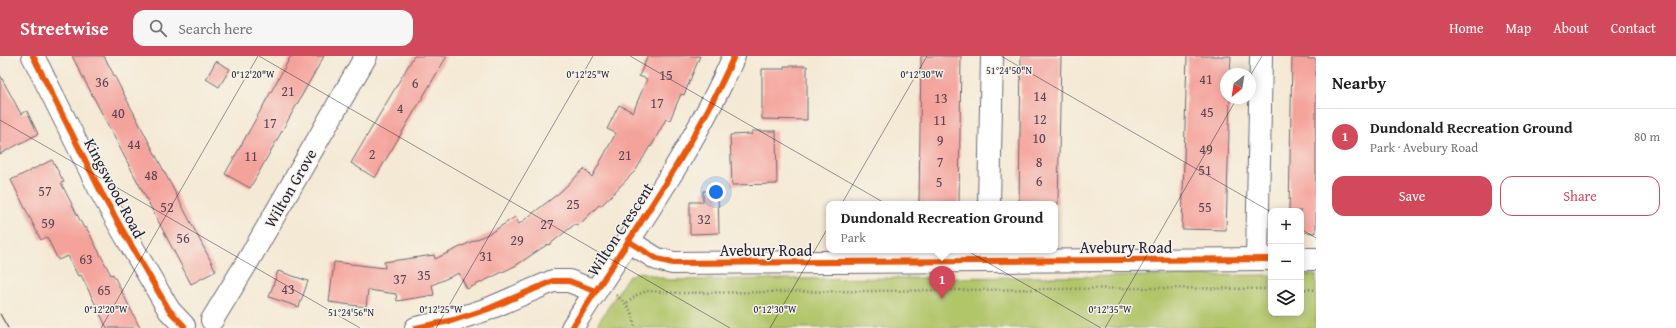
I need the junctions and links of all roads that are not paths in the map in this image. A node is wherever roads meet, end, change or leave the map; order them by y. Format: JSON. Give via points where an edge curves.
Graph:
{"nodes":[{"id":1,"x":33,"y":56,"type":"edge"},
{"id":2,"x":366,"y":56,"type":"edge"},
{"id":3,"x":734,"y":56,"type":"edge"},
{"id":4,"x":992,"y":56,"type":"edge"},
{"id":5,"x":1261,"y":56,"type":"edge"},
{"id":6,"x":989,"y":201,"type":"edge"},
{"id":7,"x":628,"y":241,"type":"junction"},
{"id":8,"x":988,"y":255,"type":"edge"},
{"id":9,"x":1264,"y":259,"type":"edge"},
{"id":10,"x":1304,"y":259,"type":"edge"},
{"id":11,"x":1316,"y":259,"type":"edge"},
{"id":12,"x":597,"y":288,"type":"junction"},
{"id":13,"x":216,"y":324,"type":"edge"},
{"id":14,"x":183,"y":327,"type":"edge"},
{"id":15,"x":416,"y":328,"type":"edge"},
{"id":16,"x":572,"y":328,"type":"edge"}],
"edges":[{"from":1,"to":14,"type":"street","name":"Kingswood Road","via":[[101,192],[168,310]]},
{"from":2,"to":13,"type":"street","name":"Wilton Grove","via":[[248,261]]},
{"from":3,"to":7,"type":"street","name":"Wilton Crescent","via":[[699,125]]},
{"from":4,"to":6,"type":"street"},
{"from":5,"to":9,"type":"street"},
{"from":7,"to":8,"type":"street","name":"Avebury Road","via":[[657,259],[673,263]]},
{"from":7,"to":12,"type":"street","name":"Wilton Crescent"},
{"from":8,"to":9,"type":"street","name":"Avebury Road"},
{"from":10,"to":11,"type":"street"},
{"from":12,"to":15,"type":"street","name":"Wilton Crescent","via":[[569,281],[553,281],[488,310]]},
{"from":12,"to":16,"type":"street"},
{"from":13,"to":14,"type":"street","via":[[202,318],[192,320]]}]}
